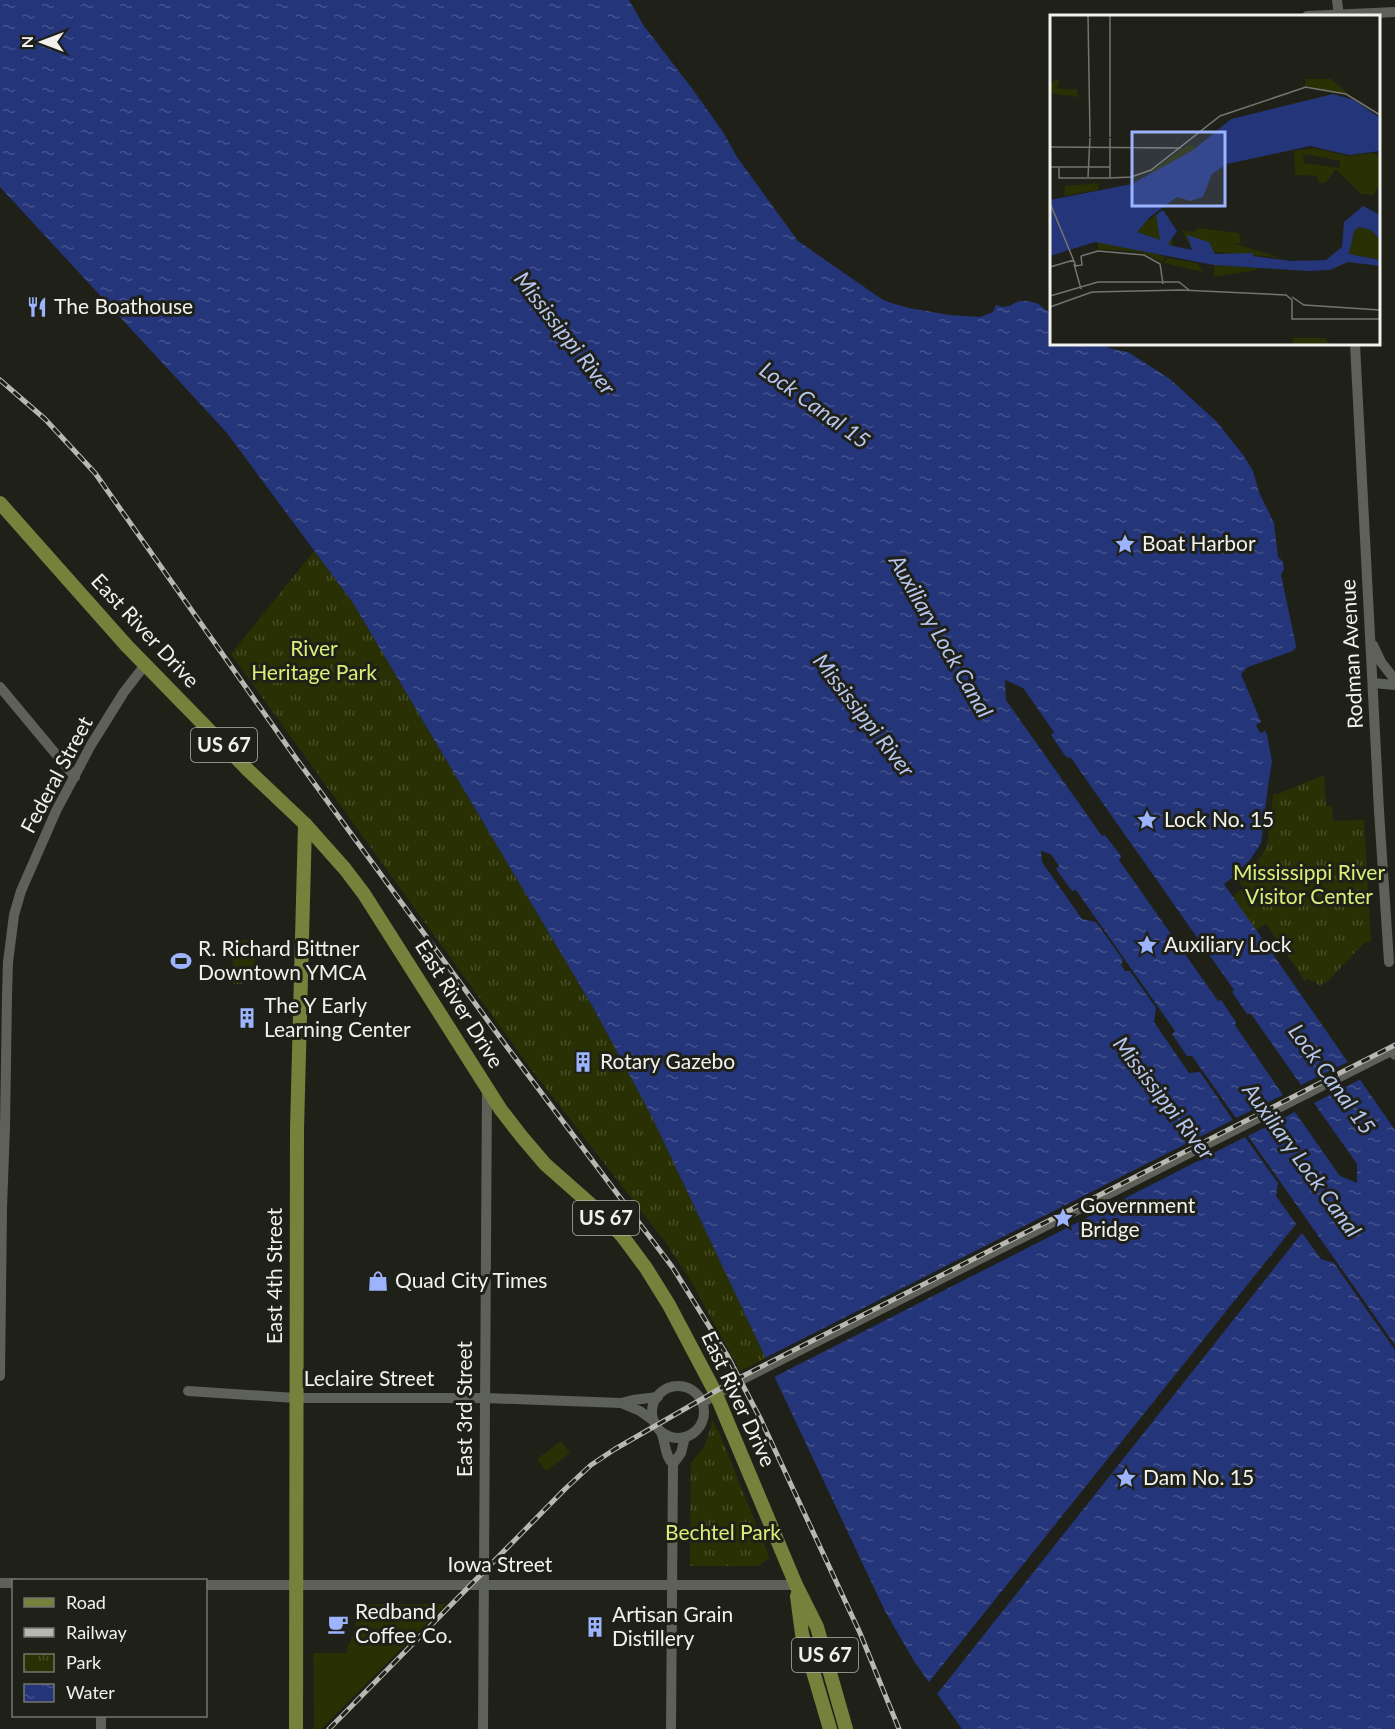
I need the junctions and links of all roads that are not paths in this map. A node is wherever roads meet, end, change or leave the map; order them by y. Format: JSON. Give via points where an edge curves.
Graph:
{"nodes":[{"id":1,"x":1337,"y":0,"type":"edge"},
{"id":2,"x":1395,"y":12,"type":"edge"},
{"id":3,"x":1339,"y":15,"type":"edge"},
{"id":4,"x":1353,"y":15,"type":"edge"},
{"id":5,"x":1355,"y":345,"type":"edge"},
{"id":6,"x":2,"y":512,"type":"edge"},
{"id":7,"x":1371,"y":641,"type":"junction"},
{"id":8,"x":145,"y":665,"type":"junction"},
{"id":9,"x":1395,"y":680,"type":"edge"},
{"id":10,"x":1373,"y":683,"type":"junction"},
{"id":11,"x":1395,"y":685,"type":"edge"},
{"id":12,"x":0,"y":687,"type":"edge"},
{"id":13,"x":75,"y":777,"type":"junction"},
{"id":14,"x":304,"y":824,"type":"junction"},
{"id":15,"x":4,"y":962,"type":"edge"},
{"id":16,"x":1389,"y":962,"type":"dead end"},
{"id":17,"x":1393,"y":1053,"type":"edge"},
{"id":18,"x":487,"y":1088,"type":"junction"},
{"id":19,"x":1,"y":1208,"type":"edge"},
{"id":20,"x":0,"y":1376,"type":"edge"},
{"id":21,"x":188,"y":1391,"type":"dead end"},
{"id":22,"x":658,"y":1397,"type":"junction"},
{"id":23,"x":296,"y":1398,"type":"junction"},
{"id":24,"x":485,"y":1398,"type":"junction"},
{"id":25,"x":621,"y":1403,"type":"junction"},
{"id":26,"x":702,"y":1403,"type":"junction"},
{"id":27,"x":654,"y":1421,"type":"junction"},
{"id":28,"x":661,"y":1432,"type":"junction"},
{"id":29,"x":685,"y":1437,"type":"junction"},
{"id":30,"x":673,"y":1464,"type":"junction"},
{"id":31,"x":207,"y":1585,"type":"edge"},
{"id":32,"x":297,"y":1585,"type":"junction"},
{"id":33,"x":484,"y":1585,"type":"junction"},
{"id":34,"x":672,"y":1585,"type":"junction"},
{"id":35,"x":796,"y":1585,"type":"junction"},
{"id":36,"x":296,"y":1729,"type":"edge"},
{"id":37,"x":483,"y":1729,"type":"edge"},
{"id":38,"x":671,"y":1729,"type":"edge"},
{"id":39,"x":830,"y":1729,"type":"edge"},
{"id":40,"x":846,"y":1729,"type":"edge"}],
"edges":[{"from":1,"to":3,"type":"street"},
{"from":2,"to":4,"type":"street"},
{"from":5,"to":7,"type":"street","name":"Rodman Avenue"},
{"from":6,"to":8,"type":"main road","name":"East River Drive","number":"US 67"},
{"from":7,"to":9,"type":"street"},
{"from":7,"to":10,"type":"street","name":"Rodman Avenue"},
{"from":8,"to":13,"type":"street","name":"Federal Street","via":[[124,692]]},
{"from":8,"to":14,"type":"main road","name":"East River Drive","number":"US 67"},
{"from":10,"to":11,"type":"street"},
{"from":10,"to":16,"type":"street","name":"Rodman Avenue"},
{"from":12,"to":13,"type":"street"},
{"from":13,"to":15,"type":"street","name":"Federal Street","via":[[21,891]]},
{"from":14,"to":18,"type":"main road","name":"East River Drive","number":"US 67","via":[[364,894]]},
{"from":14,"to":23,"type":"main road","name":"East 4th Street"},
{"from":15,"to":19,"type":"street","name":"Federal Street"},
{"from":17,"to":26,"type":"street"},
{"from":18,"to":24,"type":"street","name":"East 3rd Street"},
{"from":18,"to":35,"type":"main road","name":"East River Drive","number":"US 67","via":[[544,1164],[605,1217],[646,1268],[716,1392]]},
{"from":19,"to":20,"type":"street","name":"Federal Street"},
{"from":21,"to":23,"type":"street","name":"Leclaire Street"},
{"from":22,"to":25,"type":"street","name":"Leclaire Street"},
{"from":22,"to":26,"type":"street","via":[[681,1386],[693,1391]]},
{"from":22,"to":27,"type":"street"},
{"from":23,"to":24,"type":"street","name":"Leclaire Street"},
{"from":23,"to":32,"type":"main road","name":"East 4th Street"},
{"from":24,"to":25,"type":"street","name":"Leclaire Street"},
{"from":24,"to":33,"type":"street","name":"East 3rd Street"},
{"from":25,"to":27,"type":"street"},
{"from":26,"to":29,"type":"street","via":[[700,1426]]},
{"from":27,"to":28,"type":"street"},
{"from":28,"to":29,"type":"street"},
{"from":28,"to":30,"type":"street","via":[[666,1454]]},
{"from":29,"to":30,"type":"street"},
{"from":30,"to":34,"type":"street"},
{"from":31,"to":32,"type":"street","name":"Iowa Street"},
{"from":32,"to":33,"type":"street","name":"Iowa Street"},
{"from":32,"to":36,"type":"main road","name":"East 4th Street"},
{"from":33,"to":34,"type":"street","name":"Iowa Street"},
{"from":33,"to":37,"type":"street","name":"East 3rd Street"},
{"from":34,"to":35,"type":"street","name":"Iowa Street"},
{"from":34,"to":38,"type":"street"},
{"from":35,"to":39,"type":"main road","name":"East River Drive","number":"US 67","via":[[802,1634]]},
{"from":35,"to":40,"type":"main road","name":"East River Drive","number":"US 67","via":[[817,1627]]}]}
